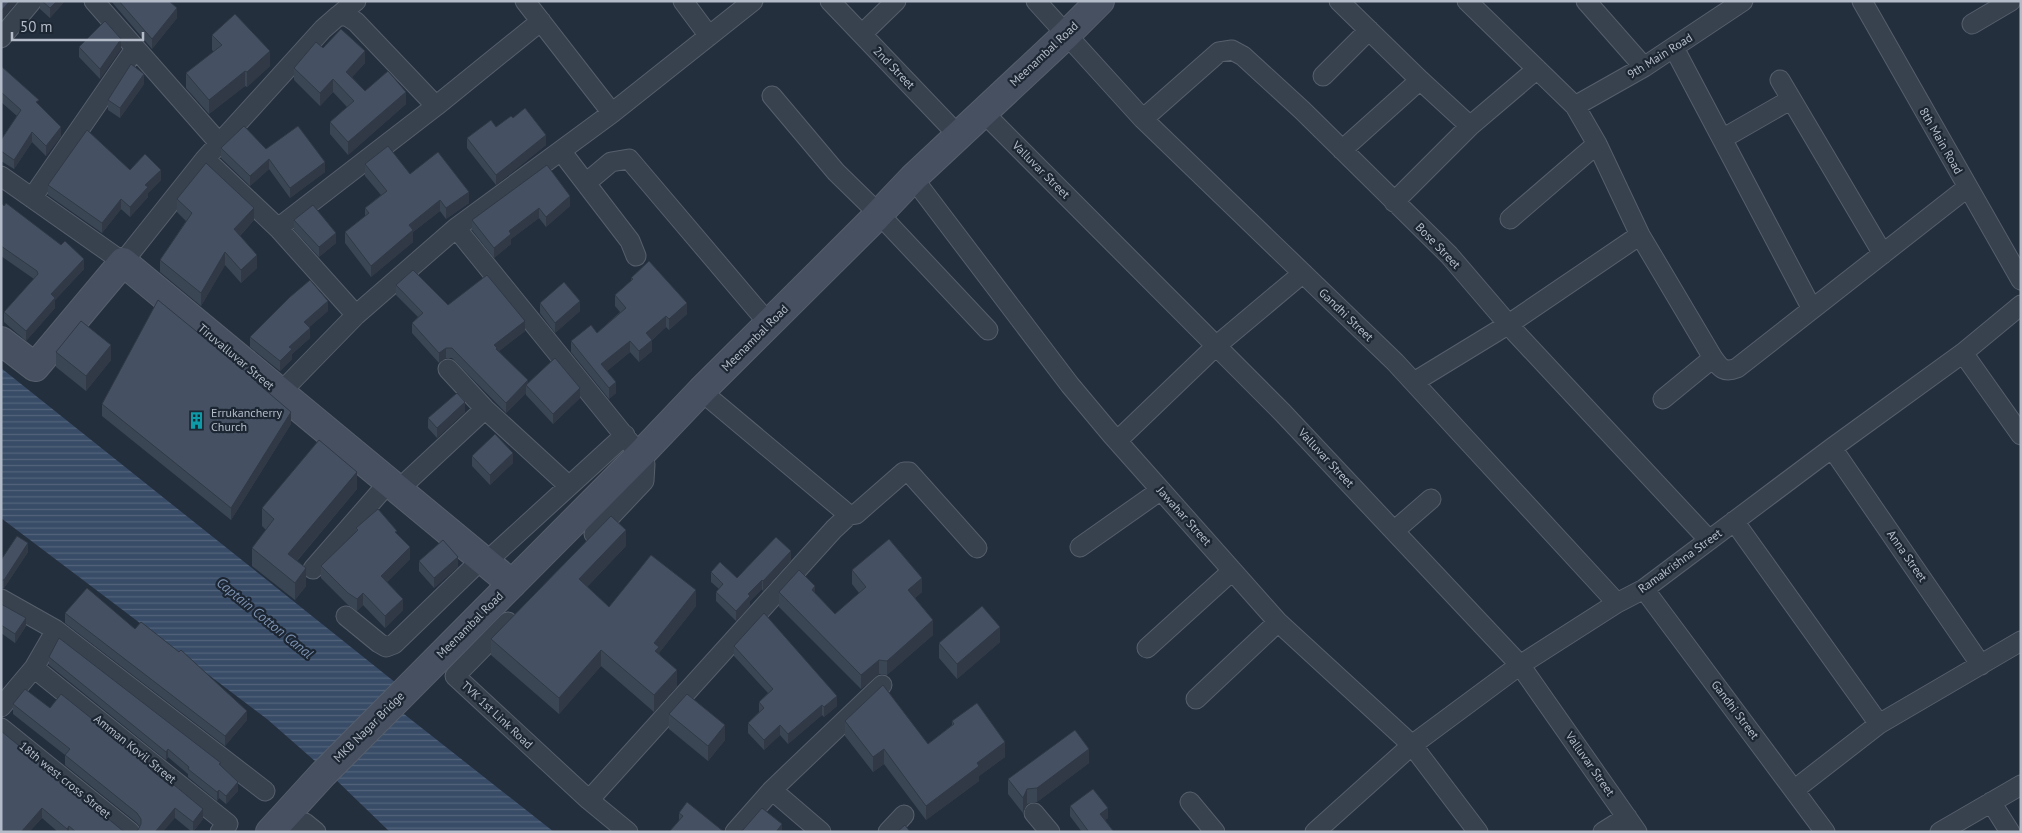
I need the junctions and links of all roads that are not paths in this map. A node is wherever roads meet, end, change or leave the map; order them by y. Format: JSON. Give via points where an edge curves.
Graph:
{"nodes":[{"id":1,"x":32,"y":1,"type":"edge"},
{"id":2,"x":356,"y":1,"type":"edge"},
{"id":3,"x":525,"y":1,"type":"edge"},
{"id":4,"x":683,"y":1,"type":"edge"},
{"id":5,"x":753,"y":1,"type":"edge"},
{"id":6,"x":830,"y":1,"type":"edge"},
{"id":7,"x":896,"y":1,"type":"edge"},
{"id":8,"x":1036,"y":1,"type":"edge"},
{"id":9,"x":1100,"y":1,"type":"edge"},
{"id":10,"x":1339,"y":1,"type":"edge"},
{"id":11,"x":1467,"y":1,"type":"edge"},
{"id":12,"x":1743,"y":1,"type":"edge"},
{"id":13,"x":1862,"y":1,"type":"edge"},
{"id":14,"x":2010,"y":1,"type":"edge"},
{"id":15,"x":1587,"y":2,"type":"edge"},
{"id":16,"x":100,"y":4,"type":"edge"},
{"id":17,"x":339,"y":15,"type":"junction"},
{"id":18,"x":541,"y":21,"type":"junction"},
{"id":19,"x":1972,"y":24,"type":"dead end"},
{"id":20,"x":1369,"y":30,"type":"junction"},
{"id":21,"x":862,"y":34,"type":"junction"},
{"id":22,"x":1066,"y":35,"type":"junction"},
{"id":23,"x":709,"y":36,"type":"junction"},
{"id":24,"x":1,"y":38,"type":"edge"},
{"id":25,"x":1674,"y":48,"type":"junction"},
{"id":26,"x":135,"y":49,"type":"junction"},
{"id":27,"x":1644,"y":68,"type":"junction"},
{"id":28,"x":1537,"y":69,"type":"junction"},
{"id":29,"x":1323,"y":76,"type":"dead end"},
{"id":30,"x":1420,"y":80,"type":"junction"},
{"id":31,"x":1780,"y":80,"type":"dead end"},
{"id":32,"x":772,"y":96,"type":"dead end"},
{"id":33,"x":1790,"y":100,"type":"junction"},
{"id":34,"x":436,"y":106,"type":"junction"},
{"id":35,"x":1575,"y":106,"type":"junction"},
{"id":36,"x":982,"y":112,"type":"junction"},
{"id":37,"x":612,"y":114,"type":"junction"},
{"id":38,"x":1143,"y":119,"type":"junction"},
{"id":39,"x":1470,"y":126,"type":"junction"},
{"id":40,"x":958,"y":135,"type":"junction"},
{"id":41,"x":1722,"y":139,"type":"junction"},
{"id":42,"x":220,"y":144,"type":"junction"},
{"id":43,"x":1598,"y":144,"type":"junction"},
{"id":44,"x":1342,"y":150,"type":"junction"},
{"id":45,"x":561,"y":152,"type":"junction"},
{"id":46,"x":205,"y":158,"type":"junction"},
{"id":47,"x":1,"y":176,"type":"edge"},
{"id":48,"x":913,"y":178,"type":"junction"},
{"id":49,"x":586,"y":183,"type":"junction"},
{"id":50,"x":1968,"y":188,"type":"junction"},
{"id":51,"x":32,"y":198,"type":"junction"},
{"id":52,"x":1394,"y":202,"type":"junction"},
{"id":53,"x":879,"y":214,"type":"junction"},
{"id":54,"x":1510,"y":219,"type":"dead end"},
{"id":55,"x":278,"y":228,"type":"junction"},
{"id":56,"x":456,"y":228,"type":"junction"},
{"id":57,"x":1640,"y":235,"type":"junction"},
{"id":58,"x":1883,"y":254,"type":"junction"},
{"id":59,"x":636,"y":256,"type":"dead end"},
{"id":60,"x":123,"y":262,"type":"junction"},
{"id":61,"x":1303,"y":273,"type":"junction"},
{"id":62,"x":2021,"y":280,"type":"edge"},
{"id":63,"x":2021,"y":305,"type":"edge"},
{"id":64,"x":1812,"y":309,"type":"junction"},
{"id":65,"x":356,"y":315,"type":"junction"},
{"id":66,"x":769,"y":324,"type":"junction"},
{"id":67,"x":1509,"y":324,"type":"junction"},
{"id":68,"x":988,"y":330,"type":"dead end"},
{"id":69,"x":1,"y":341,"type":"edge"},
{"id":70,"x":1216,"y":346,"type":"junction"},
{"id":71,"x":1963,"y":353,"type":"junction"},
{"id":72,"x":1713,"y":358,"type":"junction"},
{"id":73,"x":448,"y":369,"type":"dead end"},
{"id":74,"x":1414,"y":382,"type":"junction"},
{"id":75,"x":701,"y":391,"type":"junction"},
{"id":76,"x":280,"y":393,"type":"junction"},
{"id":77,"x":1663,"y":399,"type":"dead end"},
{"id":78,"x":485,"y":409,"type":"junction"},
{"id":79,"x":2021,"y":435,"type":"edge"},
{"id":80,"x":1116,"y":440,"type":"junction"},
{"id":81,"x":633,"y":445,"type":"junction"},
{"id":82,"x":1832,"y":448,"type":"junction"},
{"id":83,"x":393,"y":486,"type":"junction"},
{"id":84,"x":569,"y":486,"type":"junction"},
{"id":85,"x":1161,"y":490,"type":"junction"},
{"id":86,"x":1431,"y":499,"type":"dead end"},
{"id":87,"x":849,"y":515,"type":"junction"},
{"id":88,"x":1734,"y":521,"type":"junction"},
{"id":89,"x":1394,"y":531,"type":"junction"},
{"id":90,"x":1708,"y":540,"type":"junction"},
{"id":91,"x":583,"y":545,"type":"edge"},
{"id":92,"x":1080,"y":547,"type":"dead end"},
{"id":93,"x":977,"y":548,"type":"dead end"},
{"id":94,"x":484,"y":560,"type":"junction"},
{"id":95,"x":312,"y":569,"type":"dead end"},
{"id":96,"x":1232,"y":571,"type":"junction"},
{"id":97,"x":512,"y":584,"type":"junction"},
{"id":98,"x":1644,"y":589,"type":"junction"},
{"id":99,"x":1,"y":599,"type":"edge"},
{"id":100,"x":1617,"y":603,"type":"junction"},
{"id":101,"x":522,"y":608,"type":"edge"},
{"id":102,"x":346,"y":616,"type":"dead end"},
{"id":103,"x":1278,"y":622,"type":"junction"},
{"id":104,"x":56,"y":630,"type":"junction"},
{"id":105,"x":2021,"y":641,"type":"edge"},
{"id":106,"x":1147,"y":648,"type":"dead end"},
{"id":107,"x":1520,"y":665,"type":"junction"},
{"id":108,"x":1981,"y":665,"type":"junction"},
{"id":109,"x":34,"y":668,"type":"junction"},
{"id":110,"x":416,"y":679,"type":"joint"},
{"id":111,"x":882,"y":685,"type":"edge"},
{"id":112,"x":1196,"y":700,"type":"dead end"},
{"id":113,"x":1,"y":707,"type":"edge"},
{"id":114,"x":1879,"y":724,"type":"junction"},
{"id":115,"x":1,"y":728,"type":"edge"},
{"id":116,"x":1412,"y":745,"type":"junction"},
{"id":117,"x":2021,"y":785,"type":"edge"},
{"id":118,"x":772,"y":790,"type":"junction"},
{"id":119,"x":1794,"y":790,"type":"junction"},
{"id":120,"x":265,"y":791,"type":"dead end"},
{"id":121,"x":589,"y":800,"type":"junction"},
{"id":122,"x":1190,"y":802,"type":"dead end"},
{"id":123,"x":1991,"y":802,"type":"junction"},
{"id":124,"x":1034,"y":813,"type":"dead end"},
{"id":125,"x":904,"y":815,"type":"dead end"},
{"id":126,"x":1632,"y":824,"type":"edge"},
{"id":127,"x":130,"y":832,"type":"edge"},
{"id":128,"x":220,"y":832,"type":"edge"},
{"id":129,"x":270,"y":832,"type":"edge"},
{"id":130,"x":628,"y":832,"type":"edge"},
{"id":131,"x":735,"y":832,"type":"edge"},
{"id":132,"x":821,"y":832,"type":"edge"},
{"id":133,"x":888,"y":832,"type":"edge"},
{"id":134,"x":1050,"y":832,"type":"edge"},
{"id":135,"x":1215,"y":832,"type":"edge"},
{"id":136,"x":1315,"y":832,"type":"edge"},
{"id":137,"x":1478,"y":832,"type":"edge"},
{"id":138,"x":1603,"y":832,"type":"edge"},
{"id":139,"x":1825,"y":832,"type":"edge"},
{"id":140,"x":1940,"y":832,"type":"edge"},
{"id":141,"x":2010,"y":832,"type":"edge"}],
"edges":[{"from":1,"to":24,"type":"street"},
{"from":2,"to":17,"type":"street"},
{"from":3,"to":18,"type":"street"},
{"from":4,"to":23,"type":"street"},
{"from":5,"to":23,"type":"street"},
{"from":6,"to":21,"type":"street","name":"2nd Street"},
{"from":7,"to":21,"type":"street"},
{"from":8,"to":22,"type":"street","name":"Gandhi Street"},
{"from":9,"to":22,"type":"main road","name":"Meenambal Road"},
{"from":10,"to":20,"type":"street"},
{"from":11,"to":28,"type":"street"},
{"from":12,"to":25,"type":"street","name":"9th Main Road"},
{"from":13,"to":50,"type":"street","name":"8th Main Road"},
{"from":14,"to":19,"type":"street"},
{"from":15,"to":27,"type":"street"},
{"from":16,"to":26,"type":"street"},
{"from":17,"to":34,"type":"street","via":[[356,22]]},
{"from":17,"to":42,"type":"street"},
{"from":18,"to":34,"type":"street"},
{"from":18,"to":37,"type":"street"},
{"from":20,"to":29,"type":"street"},
{"from":20,"to":30,"type":"street"},
{"from":21,"to":40,"type":"street","name":"2nd Street"},
{"from":22,"to":36,"type":"main road","name":"Meenambal Road"},
{"from":22,"to":38,"type":"street","name":"Gandhi Street"},
{"from":23,"to":37,"type":"street"},
{"from":25,"to":27,"type":"street","name":"9th Main Road"},
{"from":25,"to":41,"type":"street"},
{"from":26,"to":42,"type":"street"},
{"from":26,"to":51,"type":"street"},
{"from":27,"to":35,"type":"street","name":"9th Main Road"},
{"from":28,"to":35,"type":"street"},
{"from":28,"to":39,"type":"street"},
{"from":30,"to":39,"type":"street"},
{"from":30,"to":44,"type":"street"},
{"from":31,"to":33,"type":"street"},
{"from":32,"to":53,"type":"street","via":[[836,172]]},
{"from":33,"to":41,"type":"street"},
{"from":33,"to":58,"type":"street"},
{"from":34,"to":55,"type":"street"},
{"from":35,"to":43,"type":"street"},
{"from":36,"to":40,"type":"main road","name":"Meenambal Road"},
{"from":36,"to":70,"type":"street","name":"Valluvar Street"},
{"from":37,"to":45,"type":"street"},
{"from":38,"to":44,"type":"street","name":"Bose Street","via":[[1219,52],[1232,50],[1243,56]]},
{"from":38,"to":61,"type":"street","name":"Gandhi Street"},
{"from":39,"to":52,"type":"street"},
{"from":40,"to":48,"type":"main road","name":"Meenambal Road"},
{"from":41,"to":64,"type":"street"},
{"from":42,"to":46,"type":"street"},
{"from":43,"to":54,"type":"street"},
{"from":43,"to":57,"type":"street"},
{"from":44,"to":52,"type":"street","name":"Bose Street"},
{"from":45,"to":49,"type":"street"},
{"from":45,"to":56,"type":"street"},
{"from":46,"to":55,"type":"street"},
{"from":46,"to":60,"type":"street"},
{"from":47,"to":51,"type":"street"},
{"from":48,"to":53,"type":"main road","name":"Meenambal Road"},
{"from":48,"to":80,"type":"street","name":"Jawahar Street","via":[[1070,385]]},
{"from":49,"to":59,"type":"street","via":[[630,241]]},
{"from":49,"to":66,"type":"street","via":[[612,162],[629,159]]},
{"from":50,"to":58,"type":"street"},
{"from":50,"to":62,"type":"street","name":"8th Main Road"},
{"from":51,"to":60,"type":"street"},
{"from":52,"to":67,"type":"street","name":"Bose Street","via":[[1449,255]]},
{"from":53,"to":66,"type":"main road","name":"Meenambal Road"},
{"from":53,"to":68,"type":"street"},
{"from":55,"to":65,"type":"street"},
{"from":56,"to":65,"type":"street"},
{"from":56,"to":81,"type":"street"},
{"from":57,"to":67,"type":"street"},
{"from":57,"to":72,"type":"street"},
{"from":58,"to":64,"type":"street"},
{"from":60,"to":69,"type":"main road","via":[[35,367]]},
{"from":60,"to":76,"type":"main road","name":"Tiruvalluvar Street"},
{"from":61,"to":70,"type":"street"},
{"from":61,"to":74,"type":"street","name":"Gandhi Street"},
{"from":63,"to":71,"type":"street","name":"Ramakrishna Street"},
{"from":64,"to":72,"type":"street","via":[[1736,368],[1728,371],[1721,368]]},
{"from":65,"to":76,"type":"street"},
{"from":66,"to":75,"type":"main road","name":"Meenambal Road"},
{"from":67,"to":74,"type":"street"},
{"from":67,"to":90,"type":"street","name":"Bose Street"},
{"from":70,"to":80,"type":"street"},
{"from":70,"to":89,"type":"street","name":"Valluvar Street"},
{"from":71,"to":79,"type":"street"},
{"from":71,"to":82,"type":"street","name":"Ramakrishna Street"},
{"from":72,"to":77,"type":"street"},
{"from":73,"to":78,"type":"street"},
{"from":74,"to":100,"type":"street","name":"Gandhi Street"},
{"from":75,"to":81,"type":"main road","name":"Meenambal Road"},
{"from":75,"to":87,"type":"street"},
{"from":76,"to":83,"type":"main road","name":"Tiruvalluvar Street"},
{"from":78,"to":83,"type":"street"},
{"from":78,"to":84,"type":"street"},
{"from":80,"to":85,"type":"street","name":"Jawahar Street"},
{"from":81,"to":84,"type":"street"},
{"from":81,"to":91,"type":"street","via":[[645,464],[644,481]]},
{"from":81,"to":97,"type":"main road","name":"Meenambal Road"},
{"from":82,"to":88,"type":"street","name":"Ramakrishna Street"},
{"from":82,"to":108,"type":"street","name":"Anna Street"},
{"from":83,"to":94,"type":"main road","name":"Tiruvalluvar Street"},
{"from":83,"to":95,"type":"street"},
{"from":84,"to":94,"type":"street"},
{"from":85,"to":92,"type":"street"},
{"from":85,"to":96,"type":"street","name":"Jawahar Street"},
{"from":86,"to":89,"type":"street"},
{"from":87,"to":93,"type":"street","via":[[856,514],[904,472],[910,472]]},
{"from":87,"to":121,"type":"street"},
{"from":88,"to":90,"type":"street","name":"Ramakrishna Street"},
{"from":88,"to":114,"type":"street"},
{"from":89,"to":107,"type":"street","name":"Valluvar Street"},
{"from":90,"to":98,"type":"street","name":"Ramakrishna Street"},
{"from":94,"to":97,"type":"main road","name":"Tiruvalluvar Street"},
{"from":94,"to":102,"type":"street","via":[[394,644],[386,646],[379,643]]},
{"from":96,"to":103,"type":"street","name":"Jawahar Street"},
{"from":96,"to":106,"type":"street"},
{"from":97,"to":110,"type":"main road","name":"Meenambal Road"},
{"from":98,"to":100,"type":"street","name":"Ramakrishna Street"},
{"from":98,"to":119,"type":"street","name":"Gandhi Street"},
{"from":99,"to":104,"type":"street"},
{"from":100,"to":107,"type":"street","name":"Ramakrishna Street"},
{"from":101,"to":121,"type":"street","name":"TVK 1st Link Road","via":[[455,676]]},
{"from":103,"to":112,"type":"street"},
{"from":103,"to":116,"type":"street","name":"Jawahar Street"},
{"from":104,"to":109,"type":"street"},
{"from":104,"to":120,"type":"street"},
{"from":105,"to":108,"type":"street"},
{"from":107,"to":116,"type":"street","name":"Ramakrishna Street"},
{"from":107,"to":126,"type":"street","name":"Valluvar Street"},
{"from":108,"to":114,"type":"street"},
{"from":109,"to":113,"type":"street"},
{"from":109,"to":128,"type":"street","name":"Amman Kovil Street","via":[[228,824]]},
{"from":110,"to":129,"type":"main road","name":"MKB Nagar Bridge"},
{"from":111,"to":118,"type":"street"},
{"from":114,"to":119,"type":"street"},
{"from":115,"to":127,"type":"street","name":"18th west cross Street"},
{"from":116,"to":136,"type":"street","name":"Ramakrishna Street"},
{"from":116,"to":137,"type":"street","name":"Jawahar Street"},
{"from":117,"to":123,"type":"street"},
{"from":118,"to":131,"type":"street"},
{"from":118,"to":132,"type":"street"},
{"from":119,"to":139,"type":"street","name":"Gandhi Street"},
{"from":121,"to":130,"type":"street","name":"TVK 1st Link Road"},
{"from":122,"to":135,"type":"street"},
{"from":123,"to":140,"type":"street"},
{"from":123,"to":141,"type":"street"},
{"from":124,"to":134,"type":"street"},
{"from":125,"to":133,"type":"street"},
{"from":126,"to":138,"type":"street"}]}
